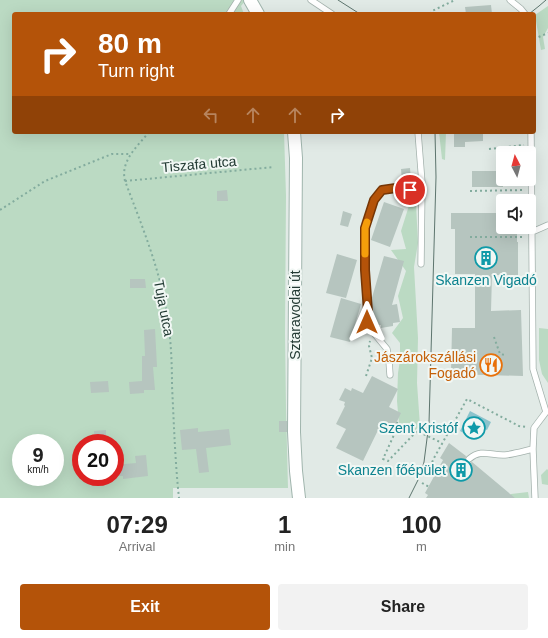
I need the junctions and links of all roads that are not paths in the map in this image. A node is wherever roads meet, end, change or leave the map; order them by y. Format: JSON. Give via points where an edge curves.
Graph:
{"nodes":[{"id":1,"x":238,"y":0,"type":"edge"},
{"id":2,"x":250,"y":0,"type":"edge"},
{"id":3,"x":311,"y":0,"type":"edge"},
{"id":4,"x":510,"y":0,"type":"edge"},
{"id":5,"x":230,"y":12,"type":"edge"},
{"id":6,"x":257,"y":12,"type":"edge"},
{"id":7,"x":329,"y":12,"type":"edge"},
{"id":8,"x":523,"y":12,"type":"edge"},
{"id":9,"x":294,"y":134,"type":"edge"},
{"id":10,"x":418,"y":134,"type":"edge"},
{"id":11,"x":531,"y":134,"type":"edge"},
{"id":12,"x":422,"y":183,"type":"junction"},
{"id":13,"x":548,"y":225,"type":"edge"},
{"id":14,"x":532,"y":235,"type":"junction"},
{"id":15,"x":421,"y":264,"type":"dead end"},
{"id":16,"x":390,"y":375,"type":"dead end"},
{"id":17,"x":547,"y":413,"type":"edge"},
{"id":18,"x":532,"y":449,"type":"junction"},
{"id":19,"x":469,"y":460,"type":"dead end"},
{"id":20,"x":299,"y":498,"type":"edge"},
{"id":21,"x":535,"y":498,"type":"edge"}],
"edges":[{"from":1,"to":5,"type":"lane"},
{"from":2,"to":6,"type":"street"},
{"from":3,"to":7,"type":"lane"},
{"from":4,"to":8,"type":"lane"},
{"from":9,"to":20,"type":"street","name":"Sztaravodai út","via":[[294,432]]},
{"from":10,"to":12,"type":"lane"},
{"from":11,"to":14,"type":"lane"},
{"from":12,"to":15,"type":"lane"},
{"from":12,"to":16,"type":"lane","via":[[410,190],[382,190],[374,200],[365,228],[367,322],[387,349]]},
{"from":13,"to":14,"type":"lane"},
{"from":14,"to":17,"type":"lane","via":[[533,369]]},
{"from":17,"to":18,"type":"lane","via":[[534,428]]},
{"from":18,"to":19,"type":"lane","via":[[504,455],[483,453],[474,455]]},
{"from":18,"to":21,"type":"lane"}]}
